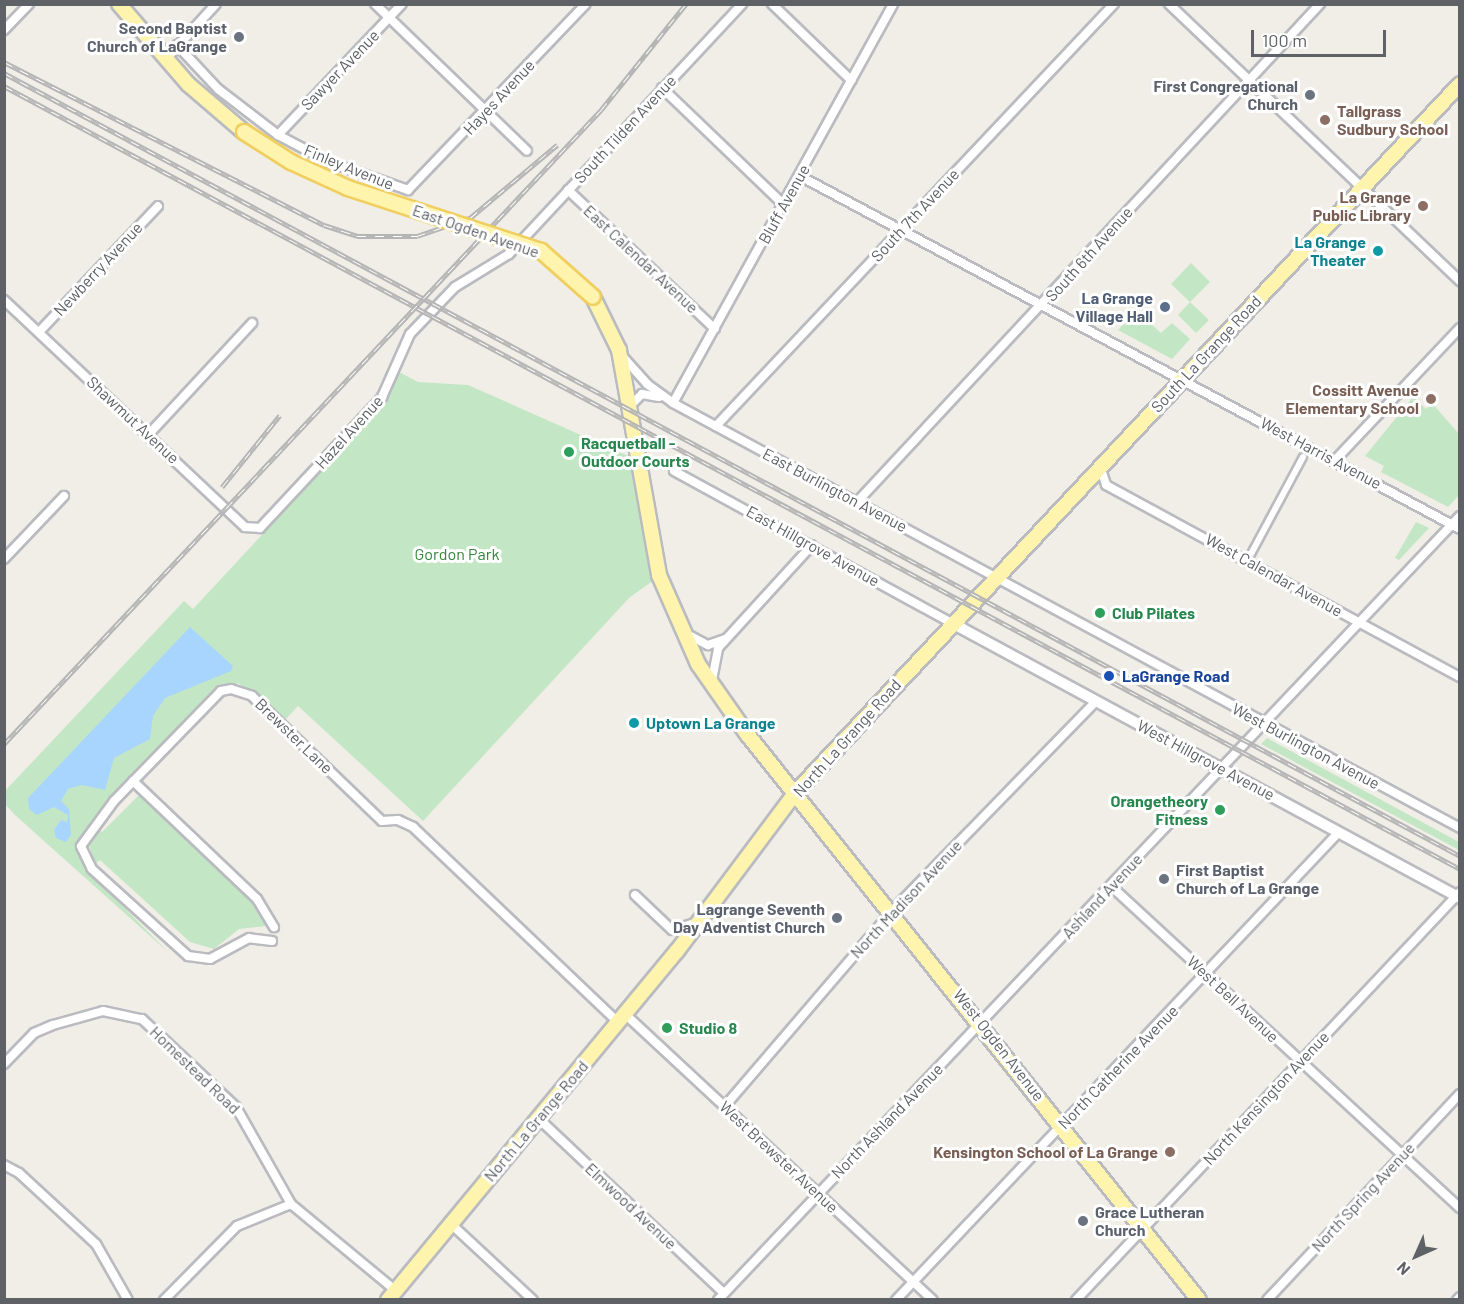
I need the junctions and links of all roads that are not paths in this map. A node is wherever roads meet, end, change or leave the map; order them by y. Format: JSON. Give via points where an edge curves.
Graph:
{"nodes":[{"id":1,"x":29,"y":4,"type":"edge"},
{"id":2,"x":119,"y":4,"type":"edge"},
{"id":3,"x":216,"y":4,"type":"edge"},
{"id":4,"x":375,"y":4,"type":"edge"},
{"id":5,"x":402,"y":4,"type":"edge"},
{"id":6,"x":586,"y":4,"type":"edge"},
{"id":7,"x":742,"y":4,"type":"edge"},
{"id":8,"x":772,"y":4,"type":"edge"},
{"id":9,"x":893,"y":4,"type":"edge"},
{"id":10,"x":1114,"y":4,"type":"edge"},
{"id":11,"x":1169,"y":4,"type":"edge"},
{"id":12,"x":1320,"y":4,"type":"edge"},
{"id":13,"x":389,"y":18,"type":"junction"},
{"id":14,"x":4,"y":30,"type":"edge"},
{"id":15,"x":177,"y":45,"type":"junction"},
{"id":16,"x":169,"y":63,"type":"junction"},
{"id":17,"x":851,"y":80,"type":"junction"},
{"id":18,"x":1249,"y":80,"type":"junction"},
{"id":19,"x":1460,"y":84,"type":"edge"},
{"id":20,"x":662,"y":88,"type":"junction"},
{"id":21,"x":485,"y":112,"type":"junction"},
{"id":22,"x":278,"y":135,"type":"junction"},
{"id":23,"x":527,"y":150,"type":"dead end"},
{"id":24,"x":800,"y":176,"type":"junction"},
{"id":25,"x":1361,"y":188,"type":"junction"},
{"id":26,"x":413,"y":189,"type":"joint"},
{"id":27,"x":568,"y":190,"type":"junction"},
{"id":28,"x":784,"y":205,"type":"junction"},
{"id":29,"x":158,"y":206,"type":"dead end"},
{"id":30,"x":902,"y":230,"type":"junction"},
{"id":31,"x":1460,"y":281,"type":"edge"},
{"id":32,"x":4,"y":300,"type":"edge"},
{"id":33,"x":441,"y":302,"type":"joint"},
{"id":34,"x":1043,"y":305,"type":"junction"},
{"id":35,"x":252,"y":323,"type":"dead end"},
{"id":36,"x":1460,"y":328,"type":"edge"},
{"id":37,"x":715,"y":329,"type":"junction"},
{"id":38,"x":39,"y":332,"type":"junction"},
{"id":39,"x":619,"y":350,"type":"junction"},
{"id":40,"x":1182,"y":379,"type":"junction"},
{"id":41,"x":673,"y":403,"type":"junction"},
{"id":42,"x":629,"y":408,"type":"junction"},
{"id":43,"x":716,"y":426,"type":"junction"},
{"id":44,"x":148,"y":435,"type":"junction"},
{"id":45,"x":1304,"y":457,"type":"dead end"},
{"id":46,"x":1336,"y":459,"type":"junction"},
{"id":47,"x":1100,"y":465,"type":"junction"},
{"id":48,"x":674,"y":471,"type":"dead end"},
{"id":49,"x":64,"y":496,"type":"dead end"},
{"id":50,"x":857,"y":502,"type":"junction"},
{"id":51,"x":1460,"y":516,"type":"edge"},
{"id":52,"x":264,"y":525,"type":"joint"},
{"id":53,"x":1456,"y":526,"type":"edge"},
{"id":54,"x":812,"y":545,"type":"junction"},
{"id":55,"x":1251,"y":554,"type":"dead end"},
{"id":56,"x":4,"y":560,"type":"edge"},
{"id":57,"x":996,"y":577,"type":"junction"},
{"id":58,"x":1359,"y":622,"type":"junction"},
{"id":59,"x":952,"y":623,"type":"junction"},
{"id":60,"x":680,"y":629,"type":"junction"},
{"id":61,"x":725,"y":638,"type":"junction"},
{"id":62,"x":1460,"y":677,"type":"edge"},
{"id":63,"x":712,"y":686,"type":"junction"},
{"id":64,"x":1096,"y":700,"type":"junction"},
{"id":65,"x":1264,"y":724,"type":"junction"},
{"id":66,"x":1221,"y":769,"type":"junction"},
{"id":67,"x":133,"y":781,"type":"junction"},
{"id":68,"x":795,"y":794,"type":"junction"},
{"id":69,"x":1460,"y":828,"type":"edge"},
{"id":70,"x":1339,"y":832,"type":"junction"},
{"id":71,"x":1112,"y":887,"type":"junction"},
{"id":72,"x":635,"y":895,"type":"dead end"},
{"id":73,"x":1458,"y":895,"type":"edge"},
{"id":74,"x":891,"y":912,"type":"junction"},
{"id":75,"x":701,"y":919,"type":"junction"},
{"id":76,"x":274,"y":927,"type":"dead end"},
{"id":77,"x":272,"y":941,"type":"dead end"},
{"id":78,"x":1206,"y":974,"type":"junction"},
{"id":79,"x":622,"y":1018,"type":"junction"},
{"id":80,"x":982,"y":1022,"type":"junction"},
{"id":81,"x":1300,"y":1062,"type":"junction"},
{"id":82,"x":4,"y":1064,"type":"edge"},
{"id":83,"x":1460,"y":1094,"type":"edge"},
{"id":84,"x":725,"y":1106,"type":"junction"},
{"id":85,"x":538,"y":1118,"type":"junction"},
{"id":86,"x":1062,"y":1126,"type":"junction"},
{"id":87,"x":1402,"y":1155,"type":"junction"},
{"id":88,"x":4,"y":1165,"type":"edge"},
{"id":89,"x":818,"y":1193,"type":"junction"},
{"id":90,"x":291,"y":1204,"type":"junction"},
{"id":91,"x":1460,"y":1208,"type":"edge"},
{"id":92,"x":450,"y":1223,"type":"junction"},
{"id":93,"x":1142,"y":1229,"type":"junction"},
{"id":94,"x":913,"y":1281,"type":"junction"},
{"id":95,"x":392,"y":1295,"type":"edge"},
{"id":96,"x":721,"y":1296,"type":"edge"},
{"id":97,"x":128,"y":1299,"type":"edge"},
{"id":98,"x":164,"y":1299,"type":"edge"},
{"id":99,"x":532,"y":1299,"type":"edge"},
{"id":100,"x":896,"y":1299,"type":"edge"},
{"id":101,"x":933,"y":1299,"type":"edge"},
{"id":102,"x":1076,"y":1299,"type":"edge"},
{"id":103,"x":1199,"y":1299,"type":"edge"},
{"id":104,"x":1267,"y":1299,"type":"edge"}],
"edges":[{"from":1,"to":14,"type":"street"},
{"from":2,"to":16,"type":"main road","name":"East Ogden Avenue"},
{"from":3,"to":15,"type":"street"},
{"from":4,"to":13,"type":"street"},
{"from":5,"to":13,"type":"street","name":"Sawyer Avenue"},
{"from":6,"to":21,"type":"street","name":"Hayes Avenue"},
{"from":7,"to":20,"type":"street","name":"South Tilden Avenue"},
{"from":8,"to":17,"type":"street"},
{"from":9,"to":17,"type":"street","name":"Bluff Avenue"},
{"from":10,"to":30,"type":"street","name":"South 7th Avenue"},
{"from":11,"to":18,"type":"street"},
{"from":12,"to":18,"type":"street","name":"South 6th Avenue"},
{"from":13,"to":21,"type":"street"},
{"from":13,"to":22,"type":"street","name":"Sawyer Avenue"},
{"from":15,"to":16,"type":"street"},
{"from":15,"to":22,"type":"street","name":"Finley Avenue","via":[[218,89]]},
{"from":16,"to":39,"type":"main road","name":"East Ogden Avenue","bridge":true,"via":[[226,119],[291,162],[348,188],[541,251],[593,297]]},
{"from":17,"to":24,"type":"street","name":"Bluff Avenue"},
{"from":18,"to":25,"type":"street"},
{"from":18,"to":34,"type":"street","name":"South 6th Avenue"},
{"from":19,"to":25,"type":"main road","name":"South La Grange Road"},
{"from":20,"to":27,"type":"street","name":"South Tilden Avenue"},
{"from":20,"to":28,"type":"street"},
{"from":21,"to":23,"type":"street"},
{"from":21,"to":26,"type":"street","name":"Hayes Avenue"},
{"from":22,"to":26,"type":"street","name":"Finley Avenue","via":[[348,170]]},
{"from":24,"to":28,"type":"street","name":"Bluff Avenue"},
{"from":24,"to":30,"type":"street","name":"West Harris Avenue"},
{"from":25,"to":31,"type":"street"},
{"from":25,"to":40,"type":"main road","name":"South La Grange Road"},
{"from":27,"to":33,"type":"street","name":"South Tilden Avenue","via":[[509,254]]},
{"from":27,"to":37,"type":"street","name":"East Calendar Avenue"},
{"from":28,"to":37,"type":"street","name":"Bluff Avenue"},
{"from":29,"to":38,"type":"street","name":"Newberry Avenue"},
{"from":30,"to":34,"type":"street","name":"West Harris Avenue"},
{"from":30,"to":43,"type":"street","name":"South 7th Avenue"},
{"from":32,"to":38,"type":"street","name":"Shawmut Avenue"},
{"from":33,"to":52,"type":"street","name":"Hazel Avenue","via":[[406,341],[382,397]]},
{"from":34,"to":40,"type":"street","name":"West Harris Avenue"},
{"from":34,"to":50,"type":"street","name":"South 6th Avenue"},
{"from":35,"to":44,"type":"street"},
{"from":36,"to":46,"type":"street"},
{"from":37,"to":41,"type":"street","name":"Bluff Avenue"},
{"from":38,"to":44,"type":"street","name":"Shawmut Avenue"},
{"from":39,"to":41,"type":"street","name":"East Burlington Avenue","via":[[646,384]]},
{"from":39,"to":42,"type":"main road","name":"East Ogden Avenue"},
{"from":40,"to":46,"type":"street","name":"West Harris Avenue"},
{"from":40,"to":47,"type":"main road","name":"South La Grange Road"},
{"from":41,"to":42,"type":"street","name":"East Burlington Avenue","via":[[642,394]]},
{"from":41,"to":43,"type":"street","name":"East Burlington Avenue"},
{"from":42,"to":60,"type":"main road","name":"East Ogden Avenue","via":[[650,542]]},
{"from":43,"to":50,"type":"street","name":"East Burlington Avenue"},
{"from":44,"to":52,"type":"street","name":"Shawmut Avenue","via":[[245,527]]},
{"from":45,"to":55,"type":"street"},
{"from":46,"to":53,"type":"street","name":"West Harris Avenue"},
{"from":47,"to":57,"type":"main road","name":"South La Grange Road"},
{"from":47,"to":58,"type":"street","name":"West Calendar Avenue","via":[[1106,485]]},
{"from":48,"to":54,"type":"street","name":"East Hillgrove Avenue"},
{"from":49,"to":56,"type":"street"},
{"from":50,"to":57,"type":"street","name":"East Burlington Avenue"},
{"from":51,"to":53,"type":"street","name":"Ashland Avenue"},
{"from":53,"to":58,"type":"street","name":"Ashland Avenue"},
{"from":54,"to":59,"type":"street","name":"East Hillgrove Avenue"},
{"from":54,"to":61,"type":"street"},
{"from":57,"to":59,"type":"main road","name":"South La Grange Road"},
{"from":57,"to":65,"type":"street","name":"West Burlington Avenue"},
{"from":58,"to":62,"type":"street","name":"West Calendar Avenue"},
{"from":58,"to":65,"type":"street","name":"Ashland Avenue"},
{"from":59,"to":64,"type":"street","name":"West Hillgrove Avenue"},
{"from":59,"to":68,"type":"main road","name":"North La Grange Road"},
{"from":60,"to":61,"type":"street","via":[[702,644]]},
{"from":60,"to":63,"type":"main road","name":"East Ogden Avenue"},
{"from":61,"to":63,"type":"street","via":[[712,660]]},
{"from":63,"to":68,"type":"main road","name":"East Ogden Avenue"},
{"from":64,"to":66,"type":"street","name":"West Hillgrove Avenue"},
{"from":64,"to":74,"type":"street","name":"North Madison Avenue"},
{"from":65,"to":66,"type":"street","name":"Ashland Avenue"},
{"from":65,"to":69,"type":"street","name":"West Burlington Avenue"},
{"from":66,"to":70,"type":"street","name":"West Hillgrove Avenue"},
{"from":66,"to":71,"type":"street","name":"Ashland Avenue"},
{"from":67,"to":76,"type":"street","via":[[257,899]]},
{"from":67,"to":77,"type":"street","name":"Brewster Lane","via":[[83,837],[81,846],[92,869],[188,956],[210,959],[249,938]]},
{"from":67,"to":79,"type":"street","name":"Brewster Lane","via":[[221,692],[243,689],[382,821],[398,820],[413,827]]},
{"from":68,"to":74,"type":"main road","name":"West Ogden Avenue"},
{"from":68,"to":75,"type":"main road","name":"North La Grange Road"},
{"from":70,"to":73,"type":"street","name":"West Hillgrove Avenue"},
{"from":70,"to":78,"type":"street","name":"North Catherine Avenue"},
{"from":71,"to":78,"type":"street","name":"West Bell Avenue"},
{"from":71,"to":80,"type":"street","name":"Ashland Avenue"},
{"from":72,"to":75,"type":"street","via":[[672,930]]},
{"from":73,"to":81,"type":"street","name":"North Kensington Avenue"},
{"from":74,"to":80,"type":"main road","name":"West Ogden Avenue"},
{"from":74,"to":84,"type":"street","name":"North Madison Avenue"},
{"from":75,"to":79,"type":"main road","name":"North La Grange Road"},
{"from":78,"to":81,"type":"street","name":"West Bell Avenue"},
{"from":78,"to":86,"type":"street","name":"North Catherine Avenue"},
{"from":79,"to":84,"type":"street","name":"West Brewster Avenue"},
{"from":79,"to":85,"type":"main road","name":"North La Grange Road"},
{"from":80,"to":86,"type":"main road","name":"West Ogden Avenue"},
{"from":80,"to":89,"type":"street","name":"North Ashland Avenue"},
{"from":81,"to":87,"type":"street","name":"West Bell Avenue"},
{"from":81,"to":93,"type":"street","name":"North Kensington Avenue"},
{"from":82,"to":90,"type":"street","name":"Homestead Road","via":[[34,1034],[52,1025],[103,1011],[134,1015],[236,1107]]},
{"from":83,"to":87,"type":"street","name":"North Spring Avenue"},
{"from":84,"to":89,"type":"street","name":"West Brewster Avenue"},
{"from":85,"to":92,"type":"main road","name":"North La Grange Road"},
{"from":85,"to":96,"type":"street","name":"Elmwood Avenue"},
{"from":86,"to":93,"type":"main road","name":"West Ogden Avenue"},
{"from":86,"to":94,"type":"street","name":"North Catherine Avenue"},
{"from":87,"to":91,"type":"street","name":"West Bell Avenue"},
{"from":87,"to":104,"type":"street","name":"North Spring Avenue"},
{"from":88,"to":97,"type":"street","via":[[20,1173],[96,1244]]},
{"from":89,"to":94,"type":"street","name":"West Brewster Avenue"},
{"from":89,"to":96,"type":"street","name":"North Ashland Avenue"},
{"from":90,"to":95,"type":"street","name":"Homestead Road"},
{"from":90,"to":98,"type":"street","via":[[237,1226]]},
{"from":92,"to":95,"type":"main road","name":"North La Grange Road"},
{"from":92,"to":99,"type":"street"},
{"from":93,"to":102,"type":"street","name":"North Kensington Avenue"},
{"from":93,"to":103,"type":"main road","name":"West Ogden Avenue"},
{"from":94,"to":100,"type":"street","name":"North Catherine Avenue"},
{"from":94,"to":101,"type":"street","name":"West Brewster Avenue"}]}
